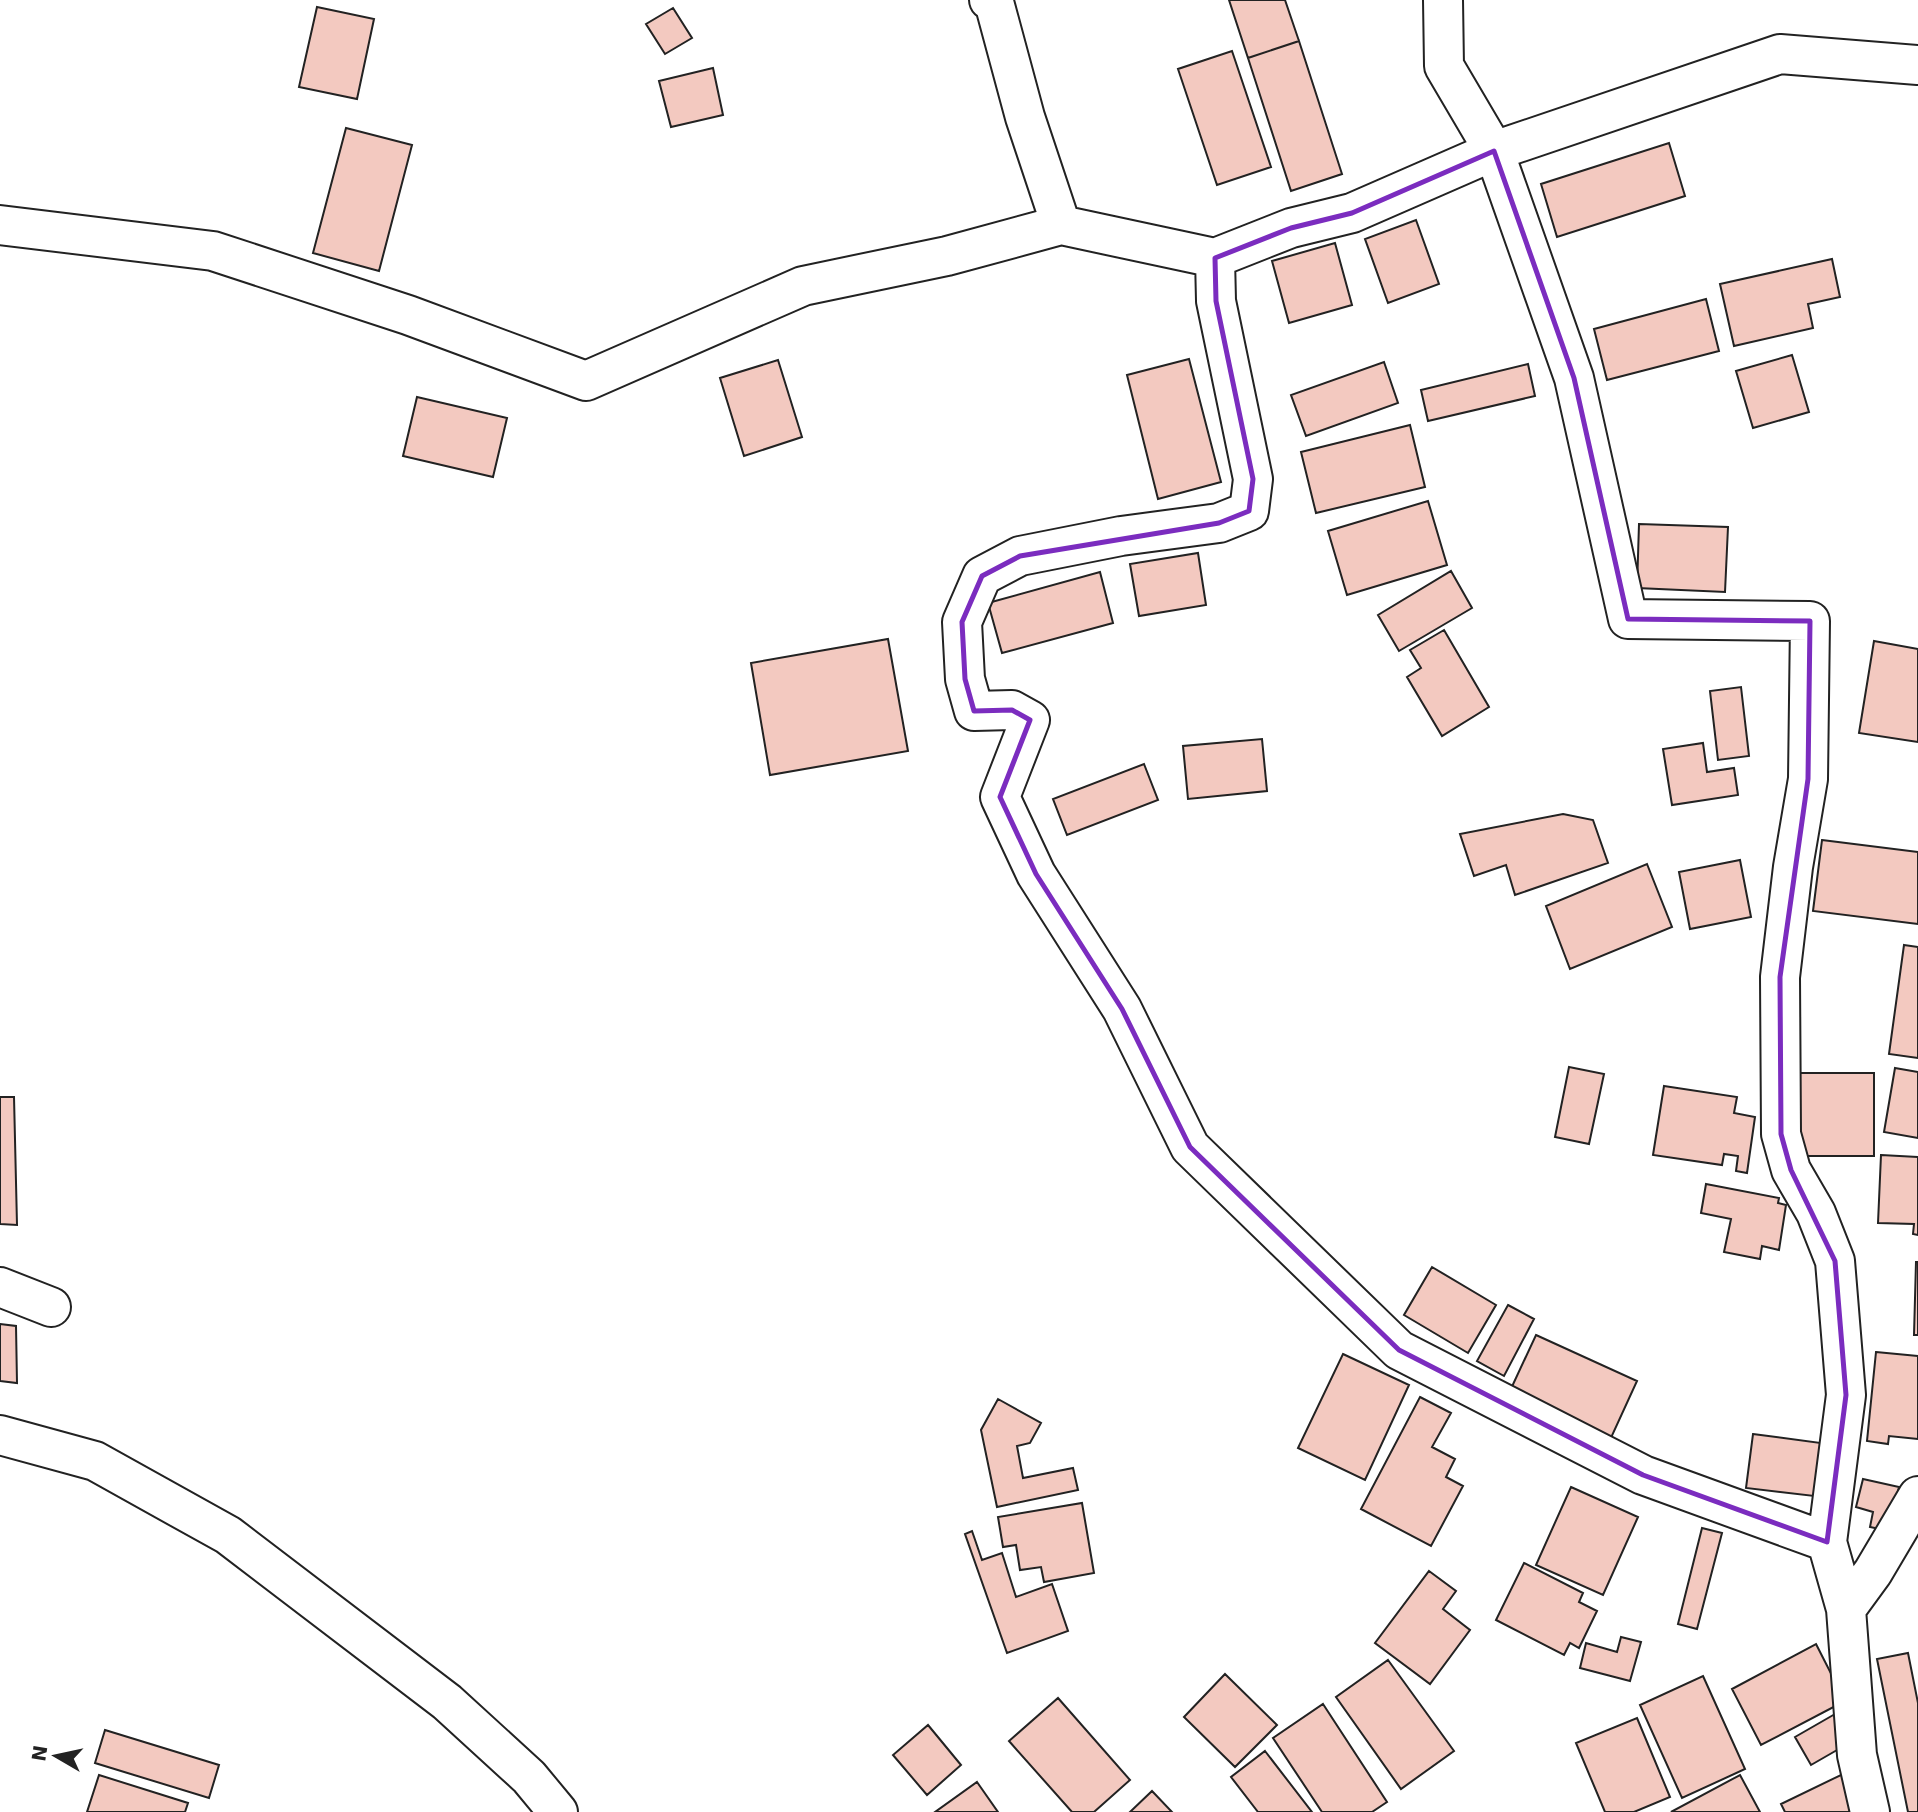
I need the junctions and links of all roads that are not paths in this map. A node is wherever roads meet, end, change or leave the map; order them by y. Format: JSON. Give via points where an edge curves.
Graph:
{"nodes":[{"id":1,"x":989,"y":0,"type":"edge"},
{"id":2,"x":1443,"y":0,"type":"edge"},
{"id":3,"x":1918,"y":65,"type":"edge"},
{"id":4,"x":1493,"y":152,"type":"junction"},
{"id":5,"x":0,"y":225,"type":"edge"},
{"id":6,"x":1061,"y":225,"type":"junction"},
{"id":7,"x":1215,"y":258,"type":"junction"},
{"id":8,"x":0,"y":1287,"type":"edge"},
{"id":9,"x":51,"y":1307,"type":"dead end"},
{"id":10,"x":0,"y":1435,"type":"edge"},
{"id":11,"x":1918,"y":1496,"type":"edge"},
{"id":12,"x":1827,"y":1542,"type":"junction"},
{"id":13,"x":1846,"y":1609,"type":"junction"},
{"id":14,"x":558,"y":1812,"type":"edge"},
{"id":15,"x":1870,"y":1812,"type":"edge"}],
"edges":[{"from":1,"to":6,"type":"street","via":[[994,2]]},
{"from":2,"to":4,"type":"street","via":[[1444,66]]},
{"from":3,"to":4,"type":"street","via":[[1780,54]]},
{"from":4,"to":7,"type":"street","via":[[1352,212],[1291,228]]},
{"from":4,"to":12,"type":"street","via":[[1574,378],[1628,620],[1810,621],[1808,779],[1780,977],[1781,1133],[1791,1170],[1816,1213],[1835,1261],[1846,1395]]},
{"from":5,"to":6,"type":"street","via":[[214,251],[408,315],[586,381],[803,286],[947,256]]},
{"from":6,"to":7,"type":"street"},
{"from":7,"to":12,"type":"street","via":[[1216,301],[1252,479],[1249,511],[1219,523],[1020,556],[982,576],[962,622],[965,679],[974,711],[1012,710],[1030,720],[1000,797],[1035,874],[1122,1009],[1190,1147],[1399,1350],[1643,1475]]},
{"from":8,"to":9,"type":"street"},
{"from":10,"to":14,"type":"street","via":[[95,1461],[228,1535],[447,1702],[529,1777]]},
{"from":11,"to":13,"type":"street"},
{"from":12,"to":13,"type":"street"},
{"from":13,"to":15,"type":"street","via":[[1857,1755]]}]}
